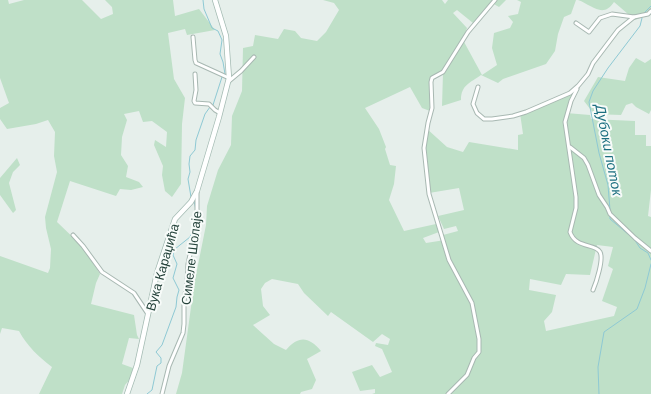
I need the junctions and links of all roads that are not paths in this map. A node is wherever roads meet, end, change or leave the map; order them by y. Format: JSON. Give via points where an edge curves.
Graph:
{"nodes":[{"id":1,"x":215,"y":0,"type":"edge"},
{"id":2,"x":495,"y":0,"type":"edge"},
{"id":3,"x":651,"y":11,"type":"edge"},
{"id":4,"x":634,"y":17,"type":"junction"},
{"id":5,"x":576,"y":23,"type":"dead end"},
{"id":6,"x":194,"y":37,"type":"dead end"},
{"id":7,"x":254,"y":57,"type":"dead end"},
{"id":8,"x":195,"y":74,"type":"dead end"},
{"id":9,"x":229,"y":80,"type":"junction"},
{"id":10,"x":578,"y":86,"type":"junction"},
{"id":11,"x":478,"y":87,"type":"dead end"},
{"id":12,"x":220,"y":113,"type":"junction"},
{"id":13,"x":570,"y":147,"type":"junction"},
{"id":14,"x":197,"y":191,"type":"junction"},
{"id":15,"x":73,"y":236,"type":"dead end"},
{"id":16,"x":651,"y":251,"type":"edge"},
{"id":17,"x":593,"y":290,"type":"dead end"},
{"id":18,"x":148,"y":314,"type":"junction"},
{"id":19,"x":127,"y":394,"type":"edge"},
{"id":20,"x":162,"y":394,"type":"edge"},
{"id":21,"x":448,"y":394,"type":"edge"}],
"edges":[{"from":1,"to":9,"type":"street","name":"Вука Караџића","via":[[227,41]]},
{"from":2,"to":21,"type":"street","via":[[468,32],[443,72],[432,78],[432,108],[425,139],[429,194],[449,260],[472,303],[480,339],[479,352],[467,375]]},
{"from":3,"to":4,"type":"street"},
{"from":4,"to":5,"type":"street","via":[[612,14],[600,18],[589,32]]},
{"from":4,"to":10,"type":"street","via":[[618,30]]},
{"from":6,"to":9,"type":"street","via":[[196,63]]},
{"from":7,"to":9,"type":"street","via":[[241,72]]},
{"from":8,"to":12,"type":"street","via":[[195,103],[209,104]]},
{"from":9,"to":12,"type":"street","name":"Вука Караџића"},
{"from":10,"to":11,"type":"street","via":[[570,93],[526,112],[492,119],[484,119],[473,104]]},
{"from":10,"to":13,"type":"street","via":[[565,122]]},
{"from":12,"to":14,"type":"street","name":"Вука Караџића"},
{"from":13,"to":16,"type":"street","via":[[584,158],[610,214]]},
{"from":13,"to":17,"type":"street","via":[[576,208],[570,232],[574,240],[598,250],[601,255]]},
{"from":14,"to":18,"type":"street","name":"Вука Караџића","via":[[191,202],[175,219],[157,273]]},
{"from":14,"to":20,"type":"street","name":"Симеле Шолаје","via":[[198,222],[188,264],[183,333],[169,366]]},
{"from":15,"to":18,"type":"street","via":[[102,272],[134,293]]},
{"from":18,"to":19,"type":"street","name":"Вука Караџића","via":[[137,365]]}]}
